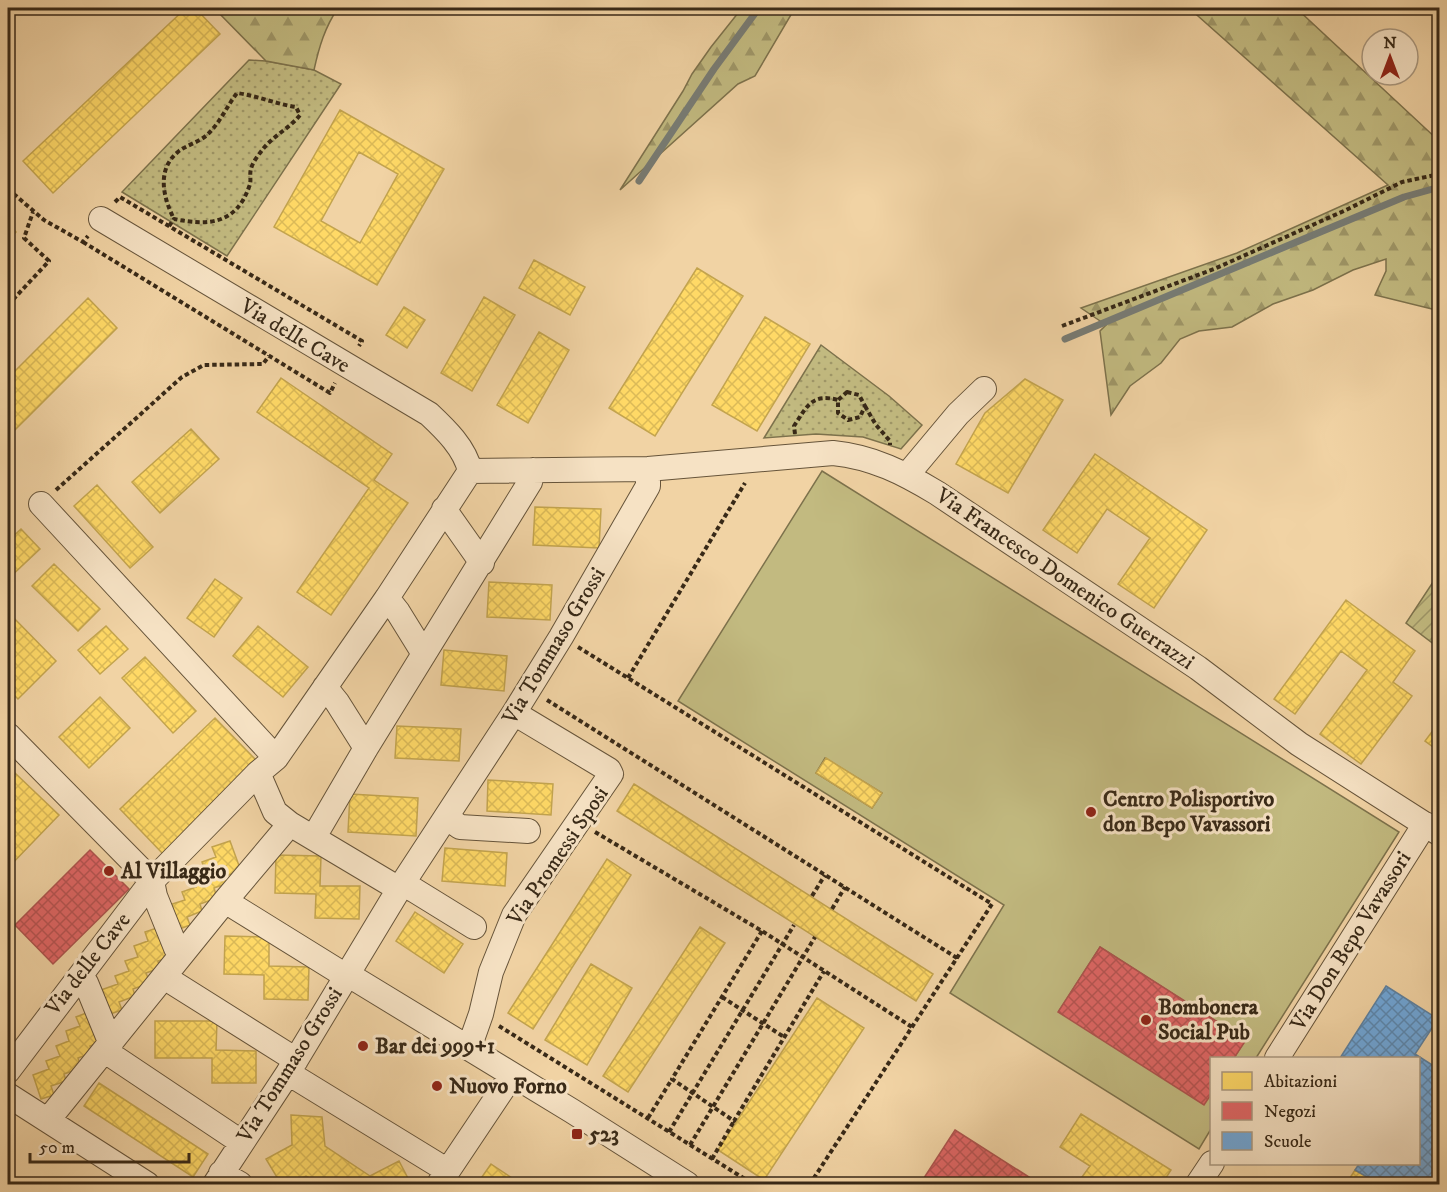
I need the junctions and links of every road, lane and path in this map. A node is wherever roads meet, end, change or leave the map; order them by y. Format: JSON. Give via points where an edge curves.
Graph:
{"nodes":[{"id":1,"x":1440,"y":174,"type":"edge"},
{"id":2,"x":8,"y":189,"type":"edge"},
{"id":3,"x":33,"y":212,"type":"junction"},
{"id":4,"x":101,"y":219,"type":"joint"},
{"id":5,"x":174,"y":219,"type":"junction"},
{"id":6,"x":169,"y":226,"type":"dead end"},
{"id":7,"x":8,"y":305,"type":"edge"},
{"id":8,"x":1062,"y":326,"type":"dead end"},
{"id":9,"x":269,"y":356,"type":"dead end"},
{"id":10,"x":984,"y":389,"type":"dead end"},
{"id":11,"x":838,"y":400,"type":"junction"},
{"id":12,"x":865,"y":406,"type":"junction"},
{"id":13,"x":796,"y":443,"type":"dead end"},
{"id":14,"x":891,"y":453,"type":"dead end"},
{"id":15,"x":759,"y":460,"type":"junction"},
{"id":16,"x":648,"y":469,"type":"junction"},
{"id":17,"x":533,"y":470,"type":"junction"},
{"id":18,"x":470,"y":471,"type":"junction"},
{"id":19,"x":906,"y":475,"type":"junction"},
{"id":20,"x":41,"y":504,"type":"joint"},
{"id":21,"x":444,"y":509,"type":"junction"},
{"id":22,"x":482,"y":563,"type":"junction"},
{"id":23,"x":387,"y":598,"type":"junction"},
{"id":24,"x":561,"y":637,"type":"junction"},
{"id":25,"x":424,"y":654,"type":"junction"},
{"id":26,"x":628,"y":678,"type":"junction"},
{"id":27,"x":325,"y":687,"type":"junction"},
{"id":28,"x":529,"y":688,"type":"junction"},
{"id":29,"x":514,"y":713,"type":"junction"},
{"id":30,"x":8,"y":735,"type":"edge"},
{"id":31,"x":366,"y":748,"type":"junction"},
{"id":32,"x":267,"y":766,"type":"junction"},
{"id":33,"x":446,"y":817,"type":"junction"},
{"id":34,"x":578,"y":823,"type":"junction"},
{"id":35,"x":290,"y":824,"type":"junction"},
{"id":36,"x":1432,"y":829,"type":"edge"},
{"id":37,"x":528,"y":831,"type":"dead end"},
{"id":38,"x":314,"y":837,"type":"junction"},
{"id":39,"x":825,"y":875,"type":"junction"},
{"id":40,"x":152,"y":881,"type":"junction"},
{"id":41,"x":400,"y":887,"type":"junction"},
{"id":42,"x":845,"y":887,"type":"junction"},
{"id":43,"x":812,"y":896,"type":"dead end"},
{"id":44,"x":225,"y":901,"type":"junction"},
{"id":45,"x":832,"y":909,"type":"dead end"},
{"id":46,"x":795,"y":925,"type":"dead end"},
{"id":47,"x":474,"y":927,"type":"dead end"},
{"id":48,"x":762,"y":931,"type":"junction"},
{"id":49,"x":815,"y":937,"type":"dead end"},
{"id":50,"x":783,"y":945,"type":"junction"},
{"id":51,"x":181,"y":955,"type":"junction"},
{"id":52,"x":803,"y":958,"type":"junction"},
{"id":53,"x":957,"y":958,"type":"junction"},
{"id":54,"x":824,"y":971,"type":"junction"},
{"id":55,"x":346,"y":975,"type":"junction"},
{"id":56,"x":164,"y":977,"type":"junction"},
{"id":57,"x":86,"y":983,"type":"dead end"},
{"id":58,"x":722,"y":997,"type":"junction"},
{"id":59,"x":743,"y":1011,"type":"junction"},
{"id":60,"x":481,"y":1014,"type":"junction"},
{"id":61,"x":763,"y":1024,"type":"junction"},
{"id":62,"x":912,"y":1027,"type":"junction"},
{"id":63,"x":784,"y":1037,"type":"junction"},
{"id":64,"x":108,"y":1048,"type":"junction"},
{"id":65,"x":469,"y":1048,"type":"junction"},
{"id":66,"x":1278,"y":1057,"type":"edge"},
{"id":67,"x":292,"y":1067,"type":"junction"},
{"id":68,"x":8,"y":1071,"type":"edge"},
{"id":69,"x":512,"y":1075,"type":"junction"},
{"id":70,"x":672,"y":1080,"type":"junction"},
{"id":71,"x":693,"y":1093,"type":"junction"},
{"id":72,"x":8,"y":1095,"type":"edge"},
{"id":73,"x":714,"y":1107,"type":"junction"},
{"id":74,"x":648,"y":1119,"type":"junction"},
{"id":75,"x":48,"y":1120,"type":"junction"},
{"id":76,"x":734,"y":1121,"type":"junction"},
{"id":77,"x":669,"y":1132,"type":"junction"},
{"id":78,"x":241,"y":1142,"type":"junction"},
{"id":79,"x":690,"y":1145,"type":"junction"},
{"id":80,"x":712,"y":1158,"type":"junction"},
{"id":81,"x":1211,"y":1165,"type":"edge"},
{"id":82,"x":443,"y":1178,"type":"edge"},
{"id":83,"x":225,"y":1181,"type":"edge"},
{"id":84,"x":147,"y":1185,"type":"edge"},
{"id":85,"x":687,"y":1185,"type":"edge"},
{"id":86,"x":753,"y":1185,"type":"edge"},
{"id":87,"x":810,"y":1185,"type":"edge"},
{"id":88,"x":1198,"y":1185,"type":"edge"}],
"edges":[{"from":1,"to":8,"type":"path","via":[[1402,182],[1214,269]]},
{"from":2,"to":3,"type":"path"},
{"from":3,"to":4,"type":"path","via":[[83,243]]},
{"from":3,"to":7,"type":"path","via":[[24,237],[49,261]]},
{"from":4,"to":18,"type":"street","name":"Via delle Cave","via":[[429,414],[462,451]]},
{"from":5,"to":5,"type":"path","via":[[198,224],[225,218],[241,205],[251,184],[251,169],[264,148],[300,115],[296,107],[237,93],[206,136],[172,157],[164,174],[163,191]]},
{"from":5,"to":6,"type":"path"},
{"from":9,"to":20,"type":"path","via":[[263,364],[204,365],[182,377]]},
{"from":10,"to":19,"type":"street"},
{"from":11,"to":12,"type":"path","via":[[847,392],[859,395]]},
{"from":11,"to":12,"type":"path","via":[[838,412],[848,420],[860,417]]},
{"from":11,"to":13,"type":"path","via":[[825,397],[809,403],[794,426]]},
{"from":12,"to":14,"type":"path","via":[[890,441]]},
{"from":15,"to":16,"type":"street","name":"Via Francesco Domenico Guerrazzi"},
{"from":15,"to":19,"type":"street","name":"Via Francesco Domenico Guerrazzi","via":[[833,453],[853,455]]},
{"from":15,"to":26,"type":"path"},
{"from":16,"to":17,"type":"street"},
{"from":16,"to":24,"type":"street","name":"Via Tommaso Grossi","via":[[648,486]]},
{"from":17,"to":18,"type":"street"},
{"from":17,"to":22,"type":"street","via":[[530,482]]},
{"from":18,"to":21,"type":"street","name":"Via delle Cave"},
{"from":19,"to":36,"type":"street","name":"Via Francesco Domenico Guerrazzi","via":[[1198,668],[1299,744]]},
{"from":20,"to":32,"type":"street"},
{"from":21,"to":22,"type":"street"},
{"from":21,"to":23,"type":"street","name":"Via delle Cave"},
{"from":22,"to":25,"type":"street"},
{"from":23,"to":25,"type":"street"},
{"from":23,"to":27,"type":"street","name":"Via delle Cave"},
{"from":24,"to":26,"type":"path"},
{"from":24,"to":28,"type":"street","name":"Via Tommaso Grossi"},
{"from":25,"to":31,"type":"street"},
{"from":26,"to":53,"type":"path","via":[[992,904]]},
{"from":27,"to":31,"type":"street"},
{"from":27,"to":32,"type":"street","name":"Via delle Cave"},
{"from":28,"to":29,"type":"street","name":"Via Tommaso Grossi"},
{"from":28,"to":39,"type":"path"},
{"from":29,"to":33,"type":"street","name":"Via Tommaso Grossi"},
{"from":29,"to":34,"type":"street","name":"Via Promessi Sposi","via":[[611,772]]},
{"from":30,"to":40,"type":"street"},
{"from":31,"to":38,"type":"street"},
{"from":32,"to":35,"type":"street","via":[[275,812]]},
{"from":32,"to":40,"type":"street","name":"Via delle Cave"},
{"from":33,"to":37,"type":"street","via":[[460,827]]},
{"from":33,"to":41,"type":"street","name":"Via Tommaso Grossi"},
{"from":34,"to":48,"type":"path"},
{"from":34,"to":60,"type":"street","name":"Via Promessi Sposi","via":[[514,915],[491,972]]},
{"from":35,"to":38,"type":"street"},
{"from":35,"to":44,"type":"street"},
{"from":36,"to":66,"type":"street","name":"Via Don Bepo Vavassori"},
{"from":38,"to":41,"type":"street"},
{"from":39,"to":42,"type":"path"},
{"from":39,"to":43,"type":"path"},
{"from":40,"to":51,"type":"street"},
{"from":40,"to":68,"type":"street","name":"Via delle Cave"},
{"from":41,"to":47,"type":"street","via":[[414,890]]},
{"from":41,"to":55,"type":"street","name":"Via Tommaso Grossi"},
{"from":42,"to":45,"type":"path"},
{"from":42,"to":53,"type":"path"},
{"from":44,"to":51,"type":"street"},
{"from":44,"to":55,"type":"street"},
{"from":46,"to":50,"type":"path"},
{"from":48,"to":50,"type":"path"},
{"from":48,"to":58,"type":"path"},
{"from":49,"to":52,"type":"path"},
{"from":50,"to":52,"type":"path"},
{"from":50,"to":59,"type":"path"},
{"from":51,"to":56,"type":"street"},
{"from":52,"to":54,"type":"path"},
{"from":52,"to":61,"type":"path"},
{"from":53,"to":62,"type":"path"},
{"from":54,"to":62,"type":"path"},
{"from":54,"to":63,"type":"path"},
{"from":55,"to":65,"type":"street"},
{"from":55,"to":67,"type":"street","name":"Via Tommaso Grossi"},
{"from":56,"to":64,"type":"street"},
{"from":56,"to":67,"type":"street"},
{"from":57,"to":64,"type":"street"},
{"from":58,"to":59,"type":"path"},
{"from":58,"to":70,"type":"path"},
{"from":59,"to":61,"type":"path"},
{"from":59,"to":71,"type":"path"},
{"from":60,"to":65,"type":"street","name":"Via Promessi Sposi"},
{"from":60,"to":74,"type":"path"},
{"from":61,"to":63,"type":"path"},
{"from":61,"to":73,"type":"path"},
{"from":62,"to":87,"type":"path"},
{"from":63,"to":76,"type":"path"},
{"from":64,"to":75,"type":"street"},
{"from":64,"to":78,"type":"street"},
{"from":65,"to":69,"type":"street"},
{"from":67,"to":78,"type":"street","name":"Via Tommaso Grossi"},
{"from":67,"to":82,"type":"street"},
{"from":69,"to":82,"type":"street"},
{"from":69,"to":85,"type":"street"},
{"from":70,"to":71,"type":"path"},
{"from":70,"to":74,"type":"path"},
{"from":71,"to":73,"type":"path"},
{"from":71,"to":77,"type":"path"},
{"from":72,"to":75,"type":"street"},
{"from":73,"to":76,"type":"path"},
{"from":73,"to":79,"type":"path"},
{"from":74,"to":77,"type":"path"},
{"from":75,"to":84,"type":"street"},
{"from":76,"to":80,"type":"path"},
{"from":77,"to":79,"type":"path"},
{"from":78,"to":83,"type":"street","name":"Via Tommaso Grossi"},
{"from":79,"to":80,"type":"path"},
{"from":80,"to":86,"type":"path"},
{"from":81,"to":88,"type":"street"}]}
